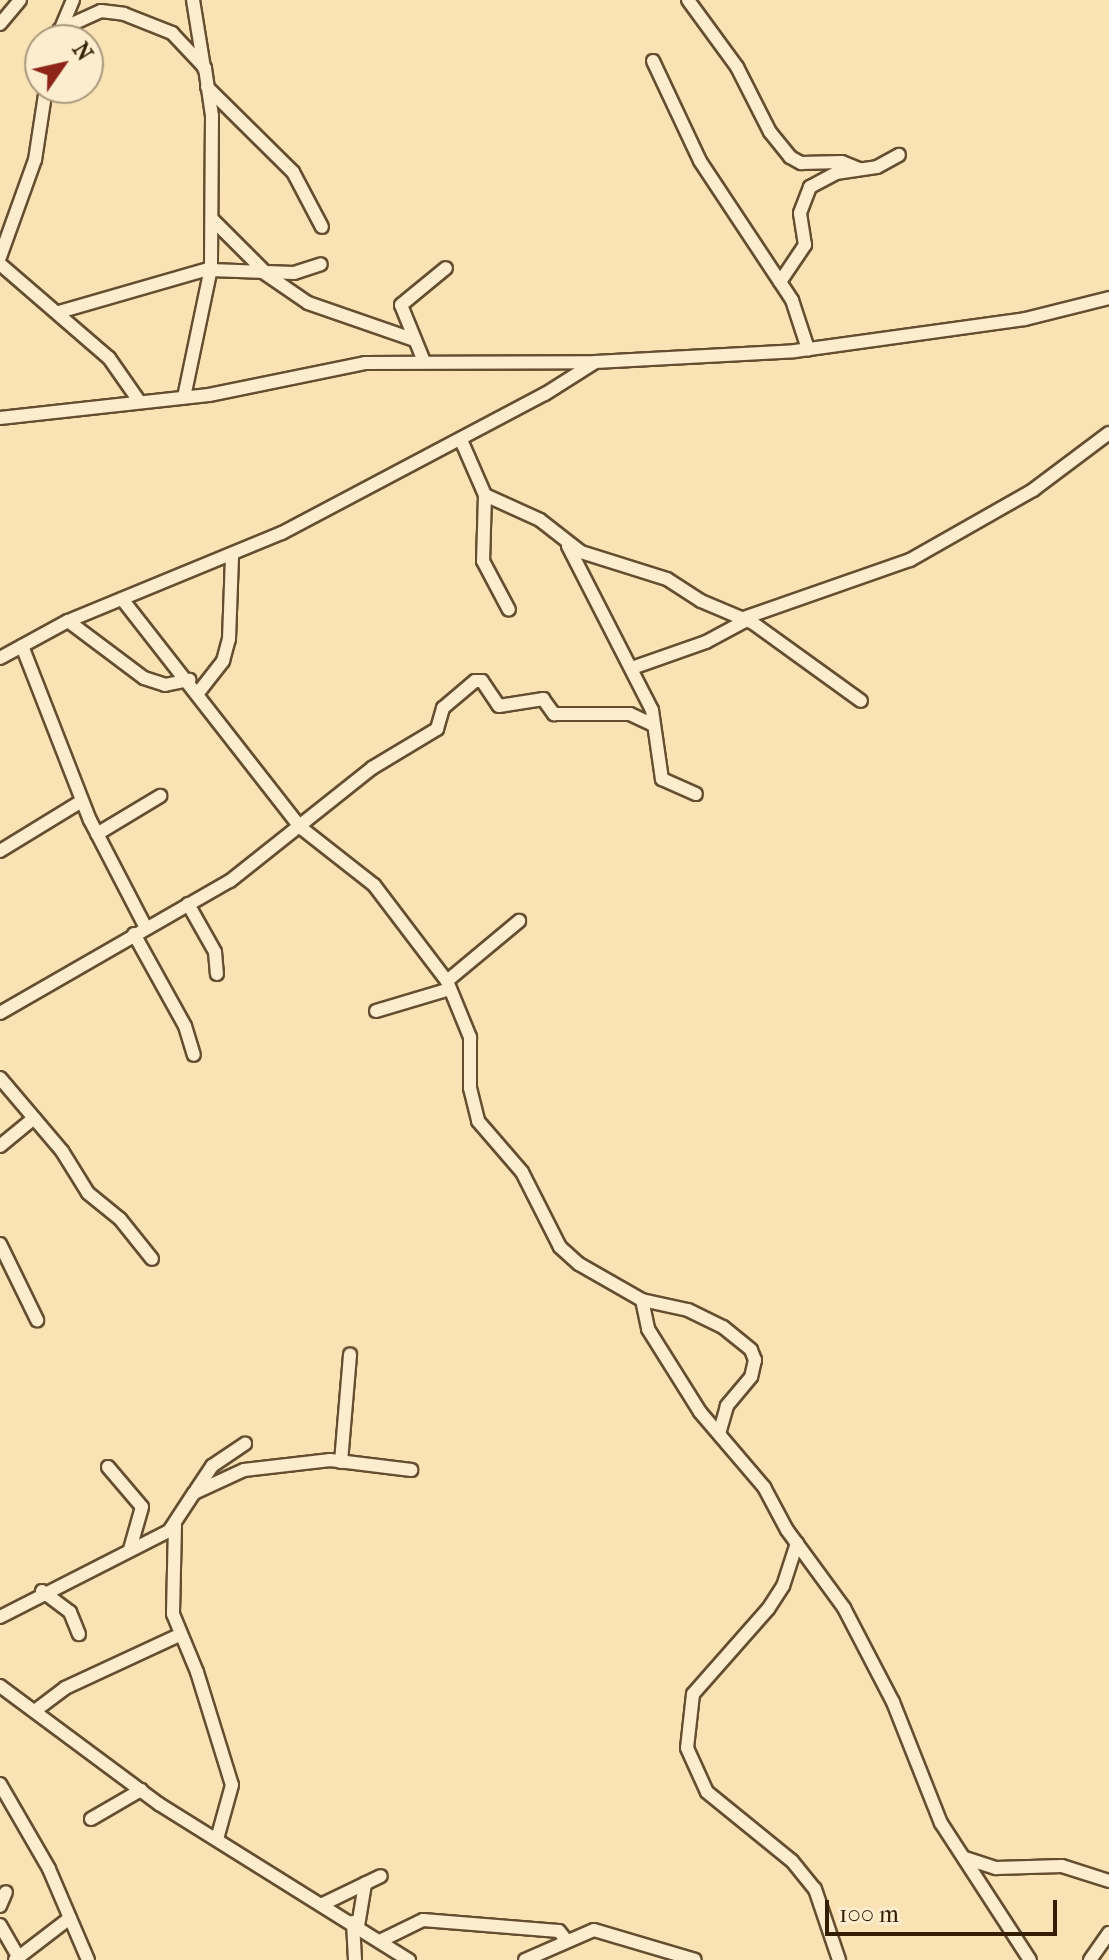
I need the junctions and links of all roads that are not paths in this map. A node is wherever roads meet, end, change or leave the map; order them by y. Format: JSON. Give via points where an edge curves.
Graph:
{"nodes":[{"id":1,"x":20,"y":0,"type":"edge"},
{"id":2,"x":73,"y":0,"type":"edge"},
{"id":3,"x":193,"y":0,"type":"edge"},
{"id":4,"x":688,"y":0,"type":"edge"},
{"id":5,"x":0,"y":24,"type":"edge"},
{"id":6,"x":62,"y":24,"type":"edge"},
{"id":7,"x":77,"y":24,"type":"edge"},
{"id":8,"x":653,"y":61,"type":"dead end"},
{"id":9,"x":205,"y":68,"type":"junction"},
{"id":10,"x":207,"y":87,"type":"junction"},
{"id":11,"x":44,"y":104,"type":"edge"},
{"id":12,"x":899,"y":155,"type":"dead end"},
{"id":13,"x":859,"y":169,"type":"junction"},
{"id":14,"x":212,"y":219,"type":"junction"},
{"id":15,"x":322,"y":227,"type":"dead end"},
{"id":16,"x":0,"y":257,"type":"edge"},
{"id":17,"x":0,"y":264,"type":"edge"},
{"id":18,"x":321,"y":264,"type":"dead end"},
{"id":19,"x":446,"y":268,"type":"dead end"},
{"id":20,"x":210,"y":269,"type":"junction"},
{"id":21,"x":262,"y":271,"type":"junction"},
{"id":22,"x":780,"y":282,"type":"junction"},
{"id":23,"x":1109,"y":298,"type":"edge"},
{"id":24,"x":59,"y":312,"type":"junction"},
{"id":25,"x":415,"y":340,"type":"junction"},
{"id":26,"x":808,"y":349,"type":"junction"},
{"id":27,"x":423,"y":359,"type":"junction"},
{"id":28,"x":595,"y":362,"type":"junction"},
{"id":29,"x":184,"y":397,"type":"junction"},
{"id":30,"x":139,"y":401,"type":"junction"},
{"id":31,"x":0,"y":418,"type":"edge"},
{"id":32,"x":1109,"y":433,"type":"edge"},
{"id":33,"x":461,"y":440,"type":"junction"},
{"id":34,"x":485,"y":495,"type":"junction"},
{"id":35,"x":567,"y":544,"type":"junction"},
{"id":36,"x":232,"y":556,"type":"junction"},
{"id":37,"x":122,"y":599,"type":"junction"},
{"id":38,"x":509,"y":610,"type":"dead end"},
{"id":39,"x":746,"y":619,"type":"junction"},
{"id":40,"x":68,"y":621,"type":"junction"},
{"id":41,"x":22,"y":646,"type":"junction"},
{"id":42,"x":0,"y":658,"type":"edge"},
{"id":43,"x":632,"y":668,"type":"junction"},
{"id":44,"x":189,"y":680,"type":"junction"},
{"id":45,"x":198,"y":693,"type":"junction"},
{"id":46,"x":861,"y":701,"type":"dead end"},
{"id":47,"x":654,"y":725,"type":"junction"},
{"id":48,"x":696,"y":794,"type":"dead end"},
{"id":49,"x":160,"y":796,"type":"dead end"},
{"id":50,"x":82,"y":801,"type":"junction"},
{"id":51,"x":300,"y":827,"type":"junction"},
{"id":52,"x":97,"y":834,"type":"junction"},
{"id":53,"x":0,"y":851,"type":"edge"},
{"id":54,"x":188,"y":904,"type":"junction"},
{"id":55,"x":519,"y":921,"type":"dead end"},
{"id":56,"x":146,"y":928,"type":"junction"},
{"id":57,"x":134,"y":934,"type":"junction"},
{"id":58,"x":217,"y":974,"type":"dead end"},
{"id":59,"x":449,"y":985,"type":"junction"},
{"id":60,"x":376,"y":1011,"type":"dead end"},
{"id":61,"x":0,"y":1013,"type":"edge"},
{"id":62,"x":194,"y":1055,"type":"dead end"},
{"id":63,"x":0,"y":1078,"type":"edge"},
{"id":64,"x":34,"y":1118,"type":"junction"},
{"id":65,"x":0,"y":1146,"type":"edge"},
{"id":66,"x":0,"y":1244,"type":"edge"},
{"id":67,"x":152,"y":1259,"type":"dead end"},
{"id":68,"x":642,"y":1300,"type":"junction"},
{"id":69,"x":37,"y":1320,"type":"dead end"},
{"id":70,"x":350,"y":1354,"type":"dead end"},
{"id":71,"x":719,"y":1434,"type":"junction"},
{"id":72,"x":245,"y":1444,"type":"dead end"},
{"id":73,"x":341,"y":1462,"type":"junction"},
{"id":74,"x":108,"y":1467,"type":"dead end"},
{"id":75,"x":411,"y":1470,"type":"dead end"},
{"id":76,"x":194,"y":1493,"type":"junction"},
{"id":77,"x":175,"y":1525,"type":"junction"},
{"id":78,"x":797,"y":1543,"type":"junction"},
{"id":79,"x":130,"y":1549,"type":"junction"},
{"id":80,"x":42,"y":1591,"type":"junction"},
{"id":81,"x":0,"y":1617,"type":"edge"},
{"id":82,"x":79,"y":1634,"type":"dead end"},
{"id":83,"x":179,"y":1635,"type":"junction"},
{"id":84,"x":0,"y":1686,"type":"edge"},
{"id":85,"x":36,"y":1710,"type":"junction"},
{"id":86,"x":1,"y":1789,"type":"edge"},
{"id":87,"x":141,"y":1790,"type":"junction"},
{"id":88,"x":91,"y":1819,"type":"dead end"},
{"id":89,"x":217,"y":1839,"type":"junction"},
{"id":90,"x":963,"y":1857,"type":"junction"},
{"id":91,"x":381,"y":1876,"type":"dead end"},
{"id":92,"x":1109,"y":1881,"type":"edge"},
{"id":93,"x":365,"y":1884,"type":"junction"},
{"id":94,"x":6,"y":1892,"type":"dead end"},
{"id":95,"x":323,"y":1904,"type":"junction"},
{"id":96,"x":0,"y":1906,"type":"edge"},
{"id":97,"x":70,"y":1918,"type":"junction"},
{"id":98,"x":355,"y":1924,"type":"junction"},
{"id":99,"x":0,"y":1925,"type":"edge"},
{"id":100,"x":1109,"y":1933,"type":"edge"},
{"id":101,"x":566,"y":1940,"type":"junction"},
{"id":102,"x":380,"y":1941,"type":"junction"},
{"id":103,"x":17,"y":1959,"type":"edge"},
{"id":104,"x":88,"y":1960,"type":"edge"},
{"id":105,"x":355,"y":1960,"type":"edge"},
{"id":106,"x":409,"y":1960,"type":"edge"},
{"id":107,"x":525,"y":1960,"type":"edge"},
{"id":108,"x":695,"y":1960,"type":"edge"},
{"id":109,"x":839,"y":1960,"type":"edge"},
{"id":110,"x":1030,"y":1960,"type":"edge"},
{"id":111,"x":1090,"y":1960,"type":"edge"}],
"edges":[{"from":1,"to":5,"type":"street"},
{"from":2,"to":6,"type":"street"},
{"from":3,"to":9,"type":"street"},
{"from":4,"to":13,"type":"street","via":[[737,67],[770,132],[790,157],[801,163],[842,162]]},
{"from":7,"to":9,"type":"street","via":[[101,11],[124,14],[172,33]]},
{"from":8,"to":22,"type":"street","via":[[700,161]]},
{"from":9,"to":10,"type":"street"},
{"from":10,"to":14,"type":"street"},
{"from":10,"to":15,"type":"street","via":[[293,172]]},
{"from":11,"to":16,"type":"street","via":[[35,160]]},
{"from":12,"to":13,"type":"street"},
{"from":13,"to":22,"type":"street","via":[[828,176],[804,195],[800,213],[805,245]]},
{"from":14,"to":20,"type":"street"},
{"from":14,"to":21,"type":"street"},
{"from":17,"to":24,"type":"street"},
{"from":18,"to":21,"type":"street","via":[[294,273]]},
{"from":19,"to":25,"type":"street","via":[[402,303]]},
{"from":20,"to":21,"type":"street"},
{"from":20,"to":24,"type":"street"},
{"from":20,"to":29,"type":"street"},
{"from":21,"to":25,"type":"street","via":[[308,303]]},
{"from":22,"to":26,"type":"street","via":[[792,300]]},
{"from":23,"to":26,"type":"street","via":[[1025,319]]},
{"from":24,"to":30,"type":"street","via":[[109,358]]},
{"from":25,"to":27,"type":"street"},
{"from":26,"to":28,"type":"street"},
{"from":27,"to":28,"type":"street"},
{"from":27,"to":29,"type":"street","via":[[365,363]]},
{"from":28,"to":33,"type":"street"},
{"from":29,"to":30,"type":"street"},
{"from":30,"to":31,"type":"street"},
{"from":32,"to":39,"type":"street","via":[[1033,490],[910,560]]},
{"from":33,"to":34,"type":"street"},
{"from":33,"to":36,"type":"street"},
{"from":34,"to":35,"type":"street","via":[[540,520]]},
{"from":34,"to":38,"type":"street","via":[[483,561]]},
{"from":35,"to":39,"type":"street","via":[[667,579],[701,601]]},
{"from":35,"to":43,"type":"street"},
{"from":36,"to":37,"type":"street"},
{"from":36,"to":45,"type":"street","via":[[229,639],[223,661]]},
{"from":37,"to":40,"type":"street"},
{"from":37,"to":44,"type":"street"},
{"from":39,"to":43,"type":"street","via":[[706,642]]},
{"from":39,"to":46,"type":"street"},
{"from":40,"to":41,"type":"street"},
{"from":40,"to":44,"type":"street","via":[[144,678],[165,685]]},
{"from":41,"to":42,"type":"street"},
{"from":41,"to":50,"type":"street"},
{"from":43,"to":47,"type":"street"},
{"from":44,"to":45,"type":"street"},
{"from":45,"to":51,"type":"street"},
{"from":47,"to":48,"type":"street","via":[[662,779]]},
{"from":47,"to":51,"type":"street","via":[[630,714],[554,714],[543,699],[499,706],[482,681],[475,681],[443,708],[437,729],[372,768]]},
{"from":49,"to":52,"type":"street"},
{"from":50,"to":52,"type":"street"},
{"from":50,"to":53,"type":"street"},
{"from":51,"to":54,"type":"street","via":[[230,881]]},
{"from":51,"to":59,"type":"street","via":[[374,885]]},
{"from":52,"to":56,"type":"street"},
{"from":54,"to":56,"type":"street"},
{"from":54,"to":58,"type":"street","via":[[215,952]]},
{"from":55,"to":59,"type":"street"},
{"from":56,"to":57,"type":"street"},
{"from":57,"to":61,"type":"street"},
{"from":57,"to":62,"type":"street","via":[[185,1026]]},
{"from":59,"to":60,"type":"street"},
{"from":59,"to":68,"type":"street","via":[[470,1037],[470,1088],[478,1121],[527,1179],[560,1247]]},
{"from":63,"to":64,"type":"street"},
{"from":64,"to":65,"type":"street"},
{"from":64,"to":67,"type":"street","via":[[88,1193],[120,1219]]},
{"from":66,"to":69,"type":"street"},
{"from":68,"to":71,"type":"street","via":[[648,1329]]},
{"from":68,"to":71,"type":"street","via":[[688,1310],[723,1327],[751,1350],[751,1377],[727,1406]]},
{"from":70,"to":73,"type":"street"},
{"from":71,"to":78,"type":"street","via":[[764,1487]]},
{"from":72,"to":76,"type":"street","via":[[212,1466]]},
{"from":73,"to":75,"type":"street"},
{"from":73,"to":76,"type":"street","via":[[269,1464]]},
{"from":74,"to":79,"type":"street","via":[[142,1507]]},
{"from":76,"to":77,"type":"street"},
{"from":77,"to":79,"type":"street"},
{"from":77,"to":83,"type":"street","via":[[173,1614]]},
{"from":78,"to":90,"type":"street","via":[[872,1658],[941,1823]]},
{"from":78,"to":109,"type":"street","via":[[783,1586],[768,1609],[693,1694],[687,1748],[707,1792],[792,1861],[815,1889]]},
{"from":79,"to":80,"type":"street"},
{"from":80,"to":81,"type":"street"},
{"from":80,"to":82,"type":"street","via":[[70,1612]]},
{"from":83,"to":85,"type":"street","via":[[65,1688]]},
{"from":83,"to":89,"type":"street","via":[[197,1672],[230,1775]]},
{"from":84,"to":85,"type":"street"},
{"from":85,"to":87,"type":"street"},
{"from":86,"to":97,"type":"street","via":[[49,1869]]},
{"from":87,"to":88,"type":"street"},
{"from":87,"to":89,"type":"street"},
{"from":89,"to":95,"type":"street"},
{"from":90,"to":92,"type":"street","via":[[996,1868],[1062,1866]]},
{"from":90,"to":110,"type":"street"},
{"from":91,"to":93,"type":"street"},
{"from":93,"to":95,"type":"street"},
{"from":93,"to":98,"type":"street"},
{"from":94,"to":96,"type":"street"},
{"from":95,"to":98,"type":"street"},
{"from":97,"to":103,"type":"street"},
{"from":97,"to":104,"type":"street"},
{"from":98,"to":102,"type":"street"},
{"from":98,"to":105,"type":"street"},
{"from":99,"to":103,"type":"street"},
{"from":100,"to":111,"type":"street"},
{"from":101,"to":102,"type":"street","via":[[559,1931],[423,1920]]},
{"from":101,"to":107,"type":"street"},
{"from":101,"to":108,"type":"street","via":[[594,1930]]},
{"from":102,"to":106,"type":"street"}]}
